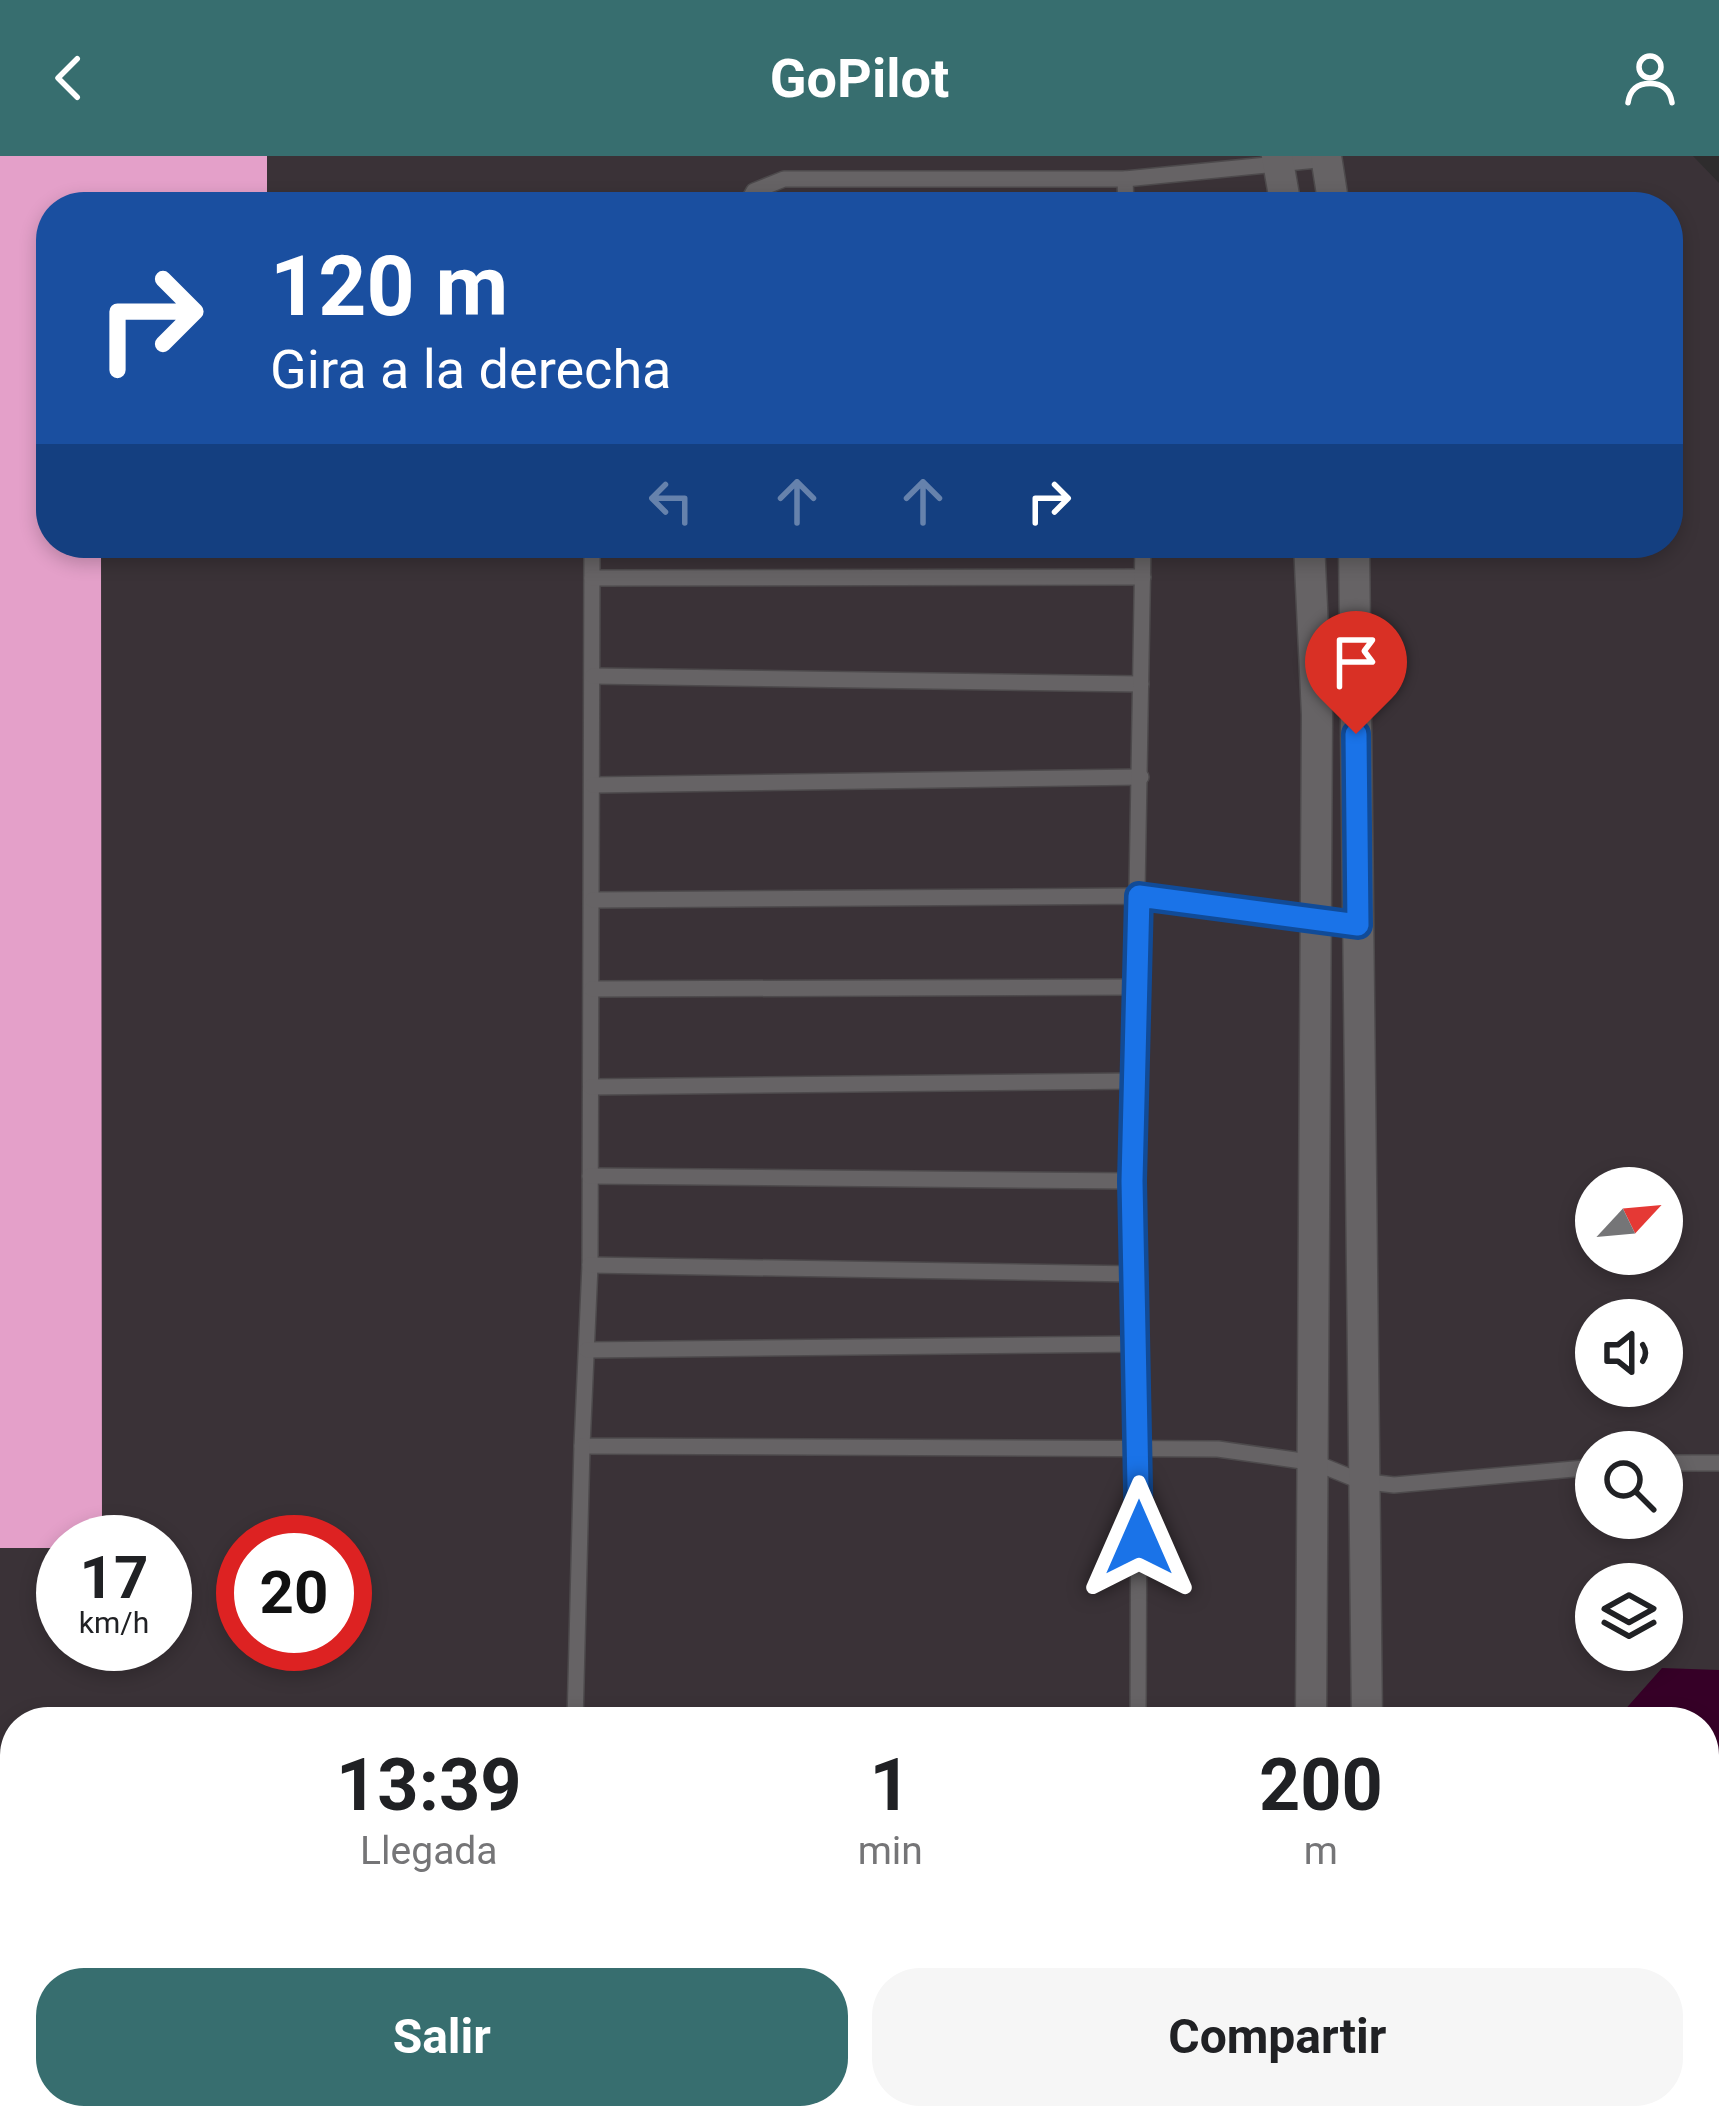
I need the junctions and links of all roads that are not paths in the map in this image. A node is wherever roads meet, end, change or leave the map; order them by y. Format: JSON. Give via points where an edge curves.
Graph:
{"nodes":[{"id":1,"x":1326,"y":157,"type":"edge"},
{"id":2,"x":1278,"y":161,"type":"edge"},
{"id":3,"x":1125,"y":179,"type":"junction"},
{"id":4,"x":760,"y":192,"type":"edge"},
{"id":5,"x":1125,"y":192,"type":"edge"},
{"id":6,"x":1283,"y":192,"type":"edge"},
{"id":7,"x":1332,"y":192,"type":"edge"},
{"id":8,"x":592,"y":558,"type":"edge"},
{"id":9,"x":1143,"y":558,"type":"edge"},
{"id":10,"x":1311,"y":558,"type":"edge"},
{"id":11,"x":1354,"y":558,"type":"edge"},
{"id":12,"x":1143,"y":577,"type":"junction"},
{"id":13,"x":592,"y":578,"type":"junction"},
{"id":14,"x":592,"y":676,"type":"junction"},
{"id":15,"x":1142,"y":684,"type":"junction"},
{"id":16,"x":1141,"y":777,"type":"junction"},
{"id":17,"x":593,"y":785,"type":"junction"},
{"id":18,"x":1139,"y":896,"type":"junction"},
{"id":19,"x":593,"y":900,"type":"junction"},
{"id":20,"x":1315,"y":919,"type":"junction"},
{"id":21,"x":1358,"y":925,"type":"junction"},
{"id":22,"x":1137,"y":987,"type":"junction"},
{"id":23,"x":592,"y":989,"type":"junction"},
{"id":24,"x":1135,"y":1082,"type":"junction"},
{"id":25,"x":591,"y":1087,"type":"junction"},
{"id":26,"x":590,"y":1176,"type":"junction"},
{"id":27,"x":1132,"y":1181,"type":"junction"},
{"id":28,"x":590,"y":1265,"type":"junction"},
{"id":29,"x":1134,"y":1274,"type":"junction"},
{"id":30,"x":1136,"y":1344,"type":"junction"},
{"id":31,"x":587,"y":1350,"type":"junction"},
{"id":32,"x":582,"y":1446,"type":"junction"},
{"id":33,"x":1139,"y":1446,"type":"junction"},
{"id":34,"x":1316,"y":1463,"type":"junction"},
{"id":35,"x":1683,"y":1463,"type":"edge"},
{"id":36,"x":1719,"y":1463,"type":"edge"},
{"id":37,"x":1575,"y":1469,"type":"edge"},
{"id":38,"x":1360,"y":1481,"type":"junction"},
{"id":39,"x":574,"y":1707,"type":"edge"},
{"id":40,"x":1138,"y":1707,"type":"edge"},
{"id":41,"x":1310,"y":1707,"type":"edge"},
{"id":42,"x":1367,"y":1707,"type":"edge"}],
"edges":[{"from":1,"to":2,"type":"lane"},
{"from":1,"to":7,"type":"street"},
{"from":2,"to":3,"type":"lane"},
{"from":2,"to":6,"type":"street"},
{"from":3,"to":4,"type":"lane","via":[[808,178]]},
{"from":3,"to":5,"type":"lane"},
{"from":8,"to":13,"type":"lane"},
{"from":9,"to":12,"type":"lane"},
{"from":10,"to":20,"type":"street"},
{"from":11,"to":21,"type":"street"},
{"from":12,"to":13,"type":"lane"},
{"from":12,"to":15,"type":"lane"},
{"from":13,"to":14,"type":"lane"},
{"from":14,"to":15,"type":"lane"},
{"from":14,"to":17,"type":"lane"},
{"from":15,"to":16,"type":"lane"},
{"from":16,"to":17,"type":"lane"},
{"from":16,"to":18,"type":"lane"},
{"from":17,"to":19,"type":"lane"},
{"from":18,"to":19,"type":"lane"},
{"from":18,"to":20,"type":"lane"},
{"from":18,"to":22,"type":"lane"},
{"from":19,"to":23,"type":"lane"},
{"from":20,"to":21,"type":"lane"},
{"from":20,"to":34,"type":"street"},
{"from":21,"to":38,"type":"street"},
{"from":22,"to":23,"type":"lane"},
{"from":22,"to":24,"type":"lane"},
{"from":23,"to":25,"type":"lane"},
{"from":24,"to":25,"type":"lane"},
{"from":24,"to":27,"type":"lane"},
{"from":25,"to":26,"type":"lane"},
{"from":26,"to":27,"type":"lane"},
{"from":26,"to":28,"type":"lane"},
{"from":27,"to":29,"type":"lane"},
{"from":28,"to":29,"type":"lane"},
{"from":28,"to":31,"type":"lane"},
{"from":29,"to":30,"type":"lane"},
{"from":30,"to":31,"type":"lane"},
{"from":30,"to":33,"type":"lane"},
{"from":31,"to":32,"type":"lane"},
{"from":32,"to":33,"type":"lane"},
{"from":32,"to":39,"type":"lane"},
{"from":33,"to":34,"type":"lane"},
{"from":33,"to":40,"type":"lane"},
{"from":34,"to":38,"type":"lane"},
{"from":34,"to":41,"type":"street"},
{"from":35,"to":36,"type":"lane"},
{"from":37,"to":38,"type":"lane","via":[[1417,1486]]},
{"from":38,"to":42,"type":"street"}]}
